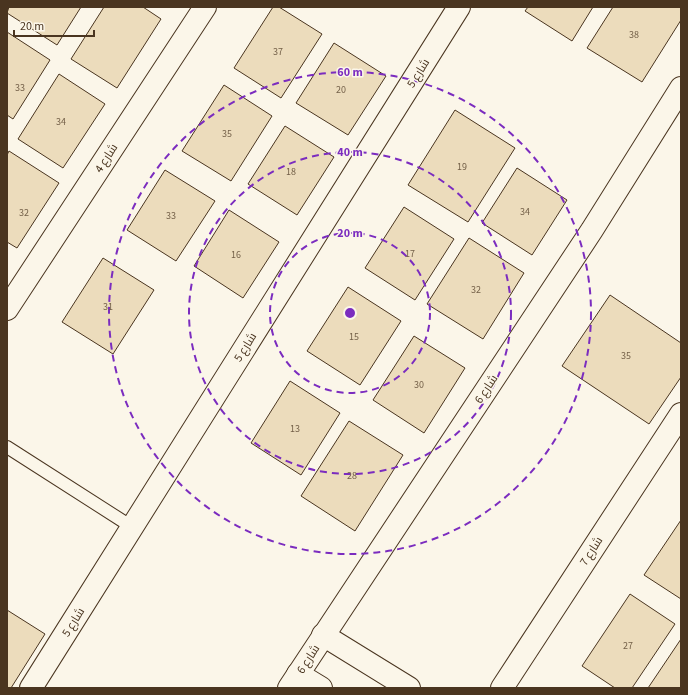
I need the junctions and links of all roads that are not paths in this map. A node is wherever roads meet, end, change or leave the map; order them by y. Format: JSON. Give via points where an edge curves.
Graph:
{"nodes":[{"id":1,"x":205,"y":7,"type":"edge"},
{"id":2,"x":459,"y":7,"type":"edge"},
{"id":3,"x":681,"y":88,"type":"edge"},
{"id":4,"x":7,"y":309,"type":"edge"},
{"id":5,"x":681,"y":414,"type":"edge"},
{"id":6,"x":7,"y":447,"type":"edge"},
{"id":7,"x":132,"y":527,"type":"junction"},
{"id":8,"x":323,"y":635,"type":"junction"},
{"id":9,"x":294,"y":681,"type":"edge"},
{"id":10,"x":31,"y":688,"type":"edge"},
{"id":11,"x":321,"y":688,"type":"edge"},
{"id":12,"x":409,"y":688,"type":"edge"},
{"id":13,"x":502,"y":688,"type":"edge"}],
"edges":[{"from":1,"to":4,"type":"street","name":"شارع 4"},
{"from":2,"to":7,"type":"street","name":"شارع 5"},
{"from":3,"to":8,"type":"street","name":"شارع 6","via":[[592,230]]},
{"from":5,"to":13,"type":"street","name":"شارع 7"},
{"from":6,"to":7,"type":"lane"},
{"from":7,"to":10,"type":"street","name":"شارع 5"},
{"from":8,"to":9,"type":"street","name":"شارع 6"},
{"from":8,"to":12,"type":"street"},
{"from":9,"to":11,"type":"street"}]}
